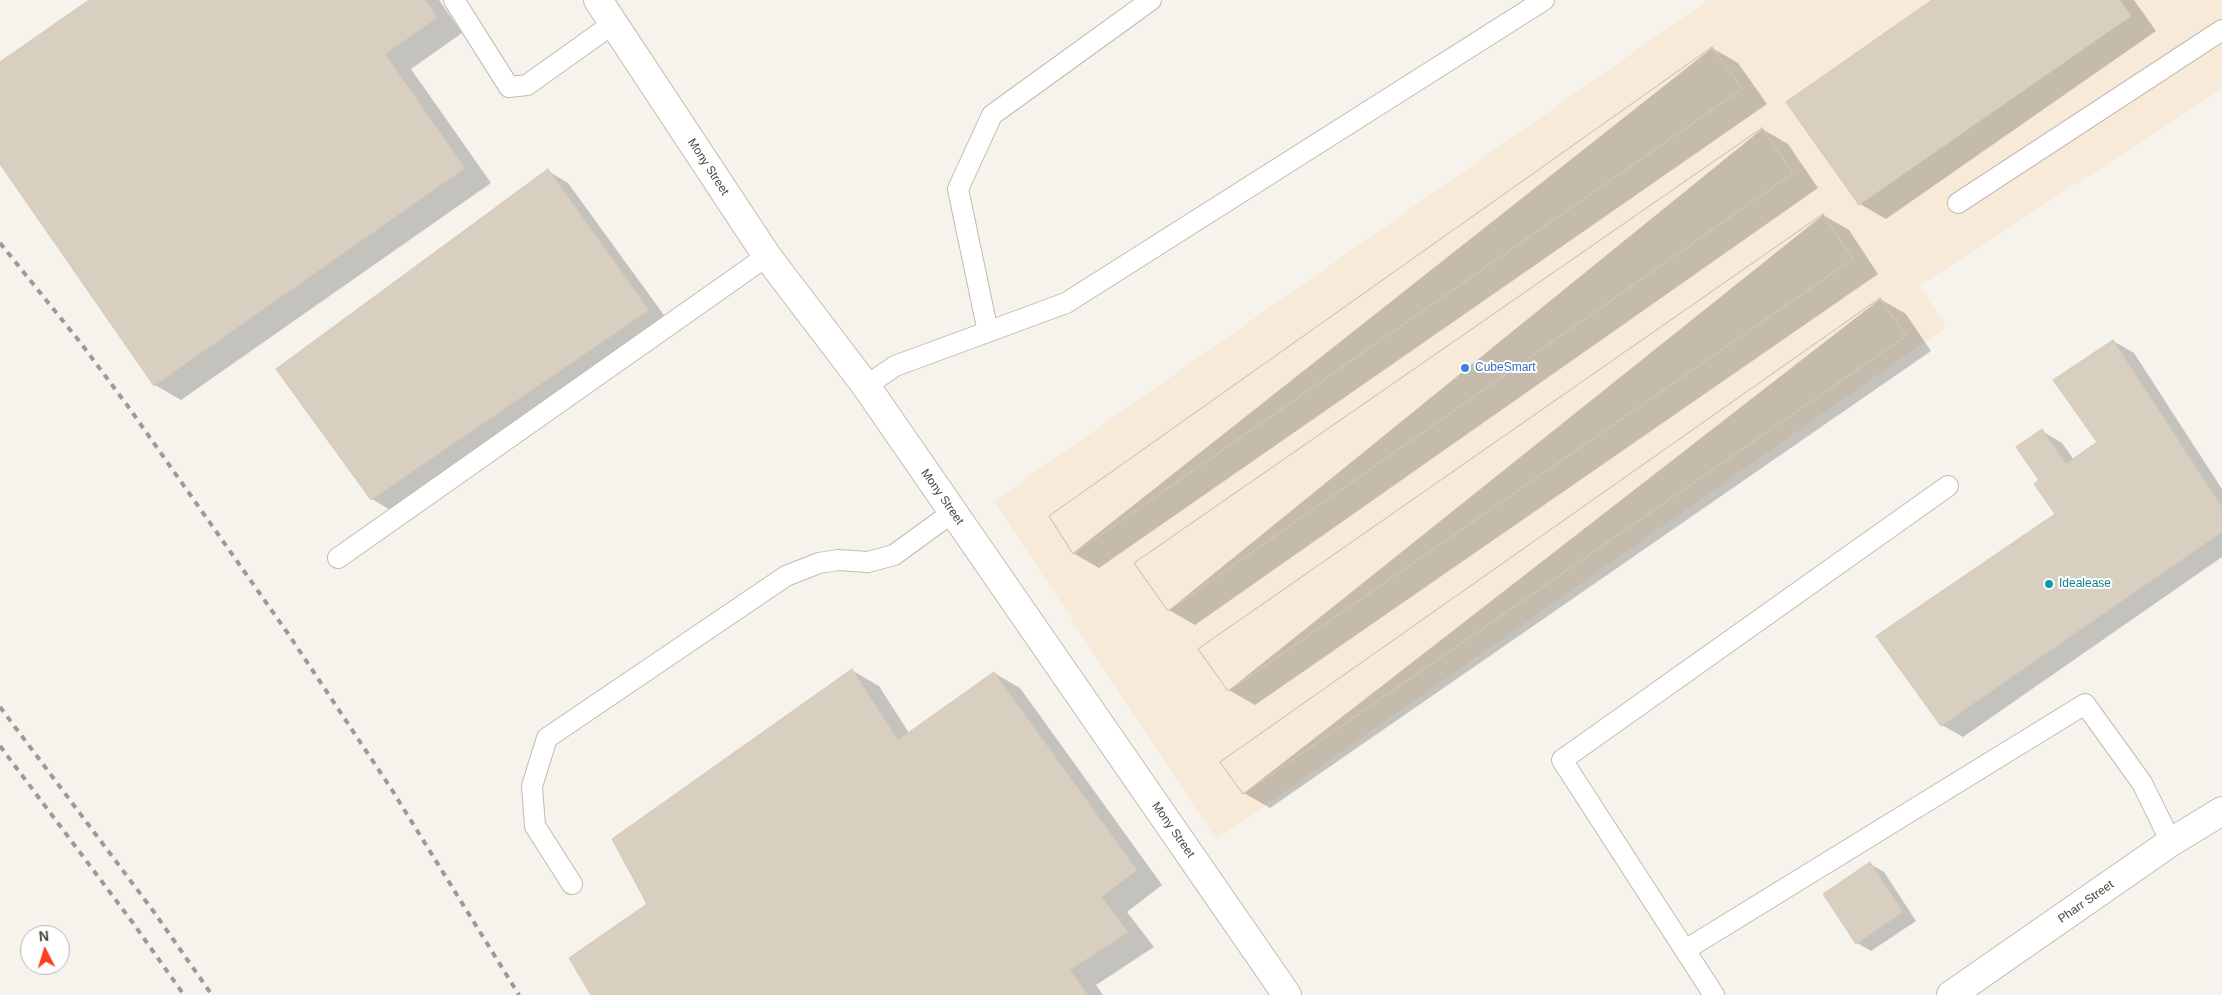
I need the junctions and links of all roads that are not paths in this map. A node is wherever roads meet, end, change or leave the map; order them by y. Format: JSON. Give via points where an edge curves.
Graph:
{"nodes":[{"id":1,"x":454,"y":0,"type":"edge"},
{"id":2,"x":598,"y":0,"type":"edge"},
{"id":3,"x":1151,"y":0,"type":"edge"},
{"id":4,"x":1544,"y":0,"type":"edge"},
{"id":5,"x":614,"y":23,"type":"junction"},
{"id":6,"x":2222,"y":30,"type":"edge"},
{"id":7,"x":1958,"y":202,"type":"dead end"},
{"id":8,"x":767,"y":256,"type":"junction"},
{"id":9,"x":988,"y":332,"type":"junction"},
{"id":10,"x":866,"y":386,"type":"junction"},
{"id":11,"x":1948,"y":486,"type":"dead end"},
{"id":12,"x":953,"y":512,"type":"junction"},
{"id":13,"x":338,"y":558,"type":"dead end"},
{"id":14,"x":2222,"y":811,"type":"edge"},
{"id":15,"x":2171,"y":842,"type":"junction"},
{"id":16,"x":572,"y":884,"type":"dead end"},
{"id":17,"x":1685,"y":950,"type":"junction"},
{"id":18,"x":1287,"y":995,"type":"edge"},
{"id":19,"x":1714,"y":995,"type":"edge"},
{"id":20,"x":1951,"y":995,"type":"edge"}],
"edges":[{"from":1,"to":5,"type":"lane","via":[[508,88],[527,85]]},
{"from":2,"to":5,"type":"street","name":"Mony Street"},
{"from":3,"to":9,"type":"lane","via":[[992,115],[958,189]]},
{"from":4,"to":9,"type":"lane","via":[[1066,303]]},
{"from":5,"to":8,"type":"street","name":"Mony Street"},
{"from":6,"to":7,"type":"lane"},
{"from":8,"to":10,"type":"street","name":"Mony Street"},
{"from":8,"to":13,"type":"lane"},
{"from":9,"to":10,"type":"lane","via":[[895,366]]},
{"from":10,"to":12,"type":"street","name":"Mony Street"},
{"from":11,"to":17,"type":"lane","via":[[1562,760]]},
{"from":12,"to":16,"type":"lane","via":[[894,555],[868,562],[838,560],[819,563],[786,576],[547,738],[532,786],[535,826]]},
{"from":12,"to":18,"type":"street","name":"Mony Street"},
{"from":14,"to":15,"type":"street","name":"Pharr Street"},
{"from":15,"to":17,"type":"lane","via":[[2142,784],[2085,704]]},
{"from":15,"to":20,"type":"street","name":"Pharr Street"},
{"from":17,"to":19,"type":"lane"}]}
